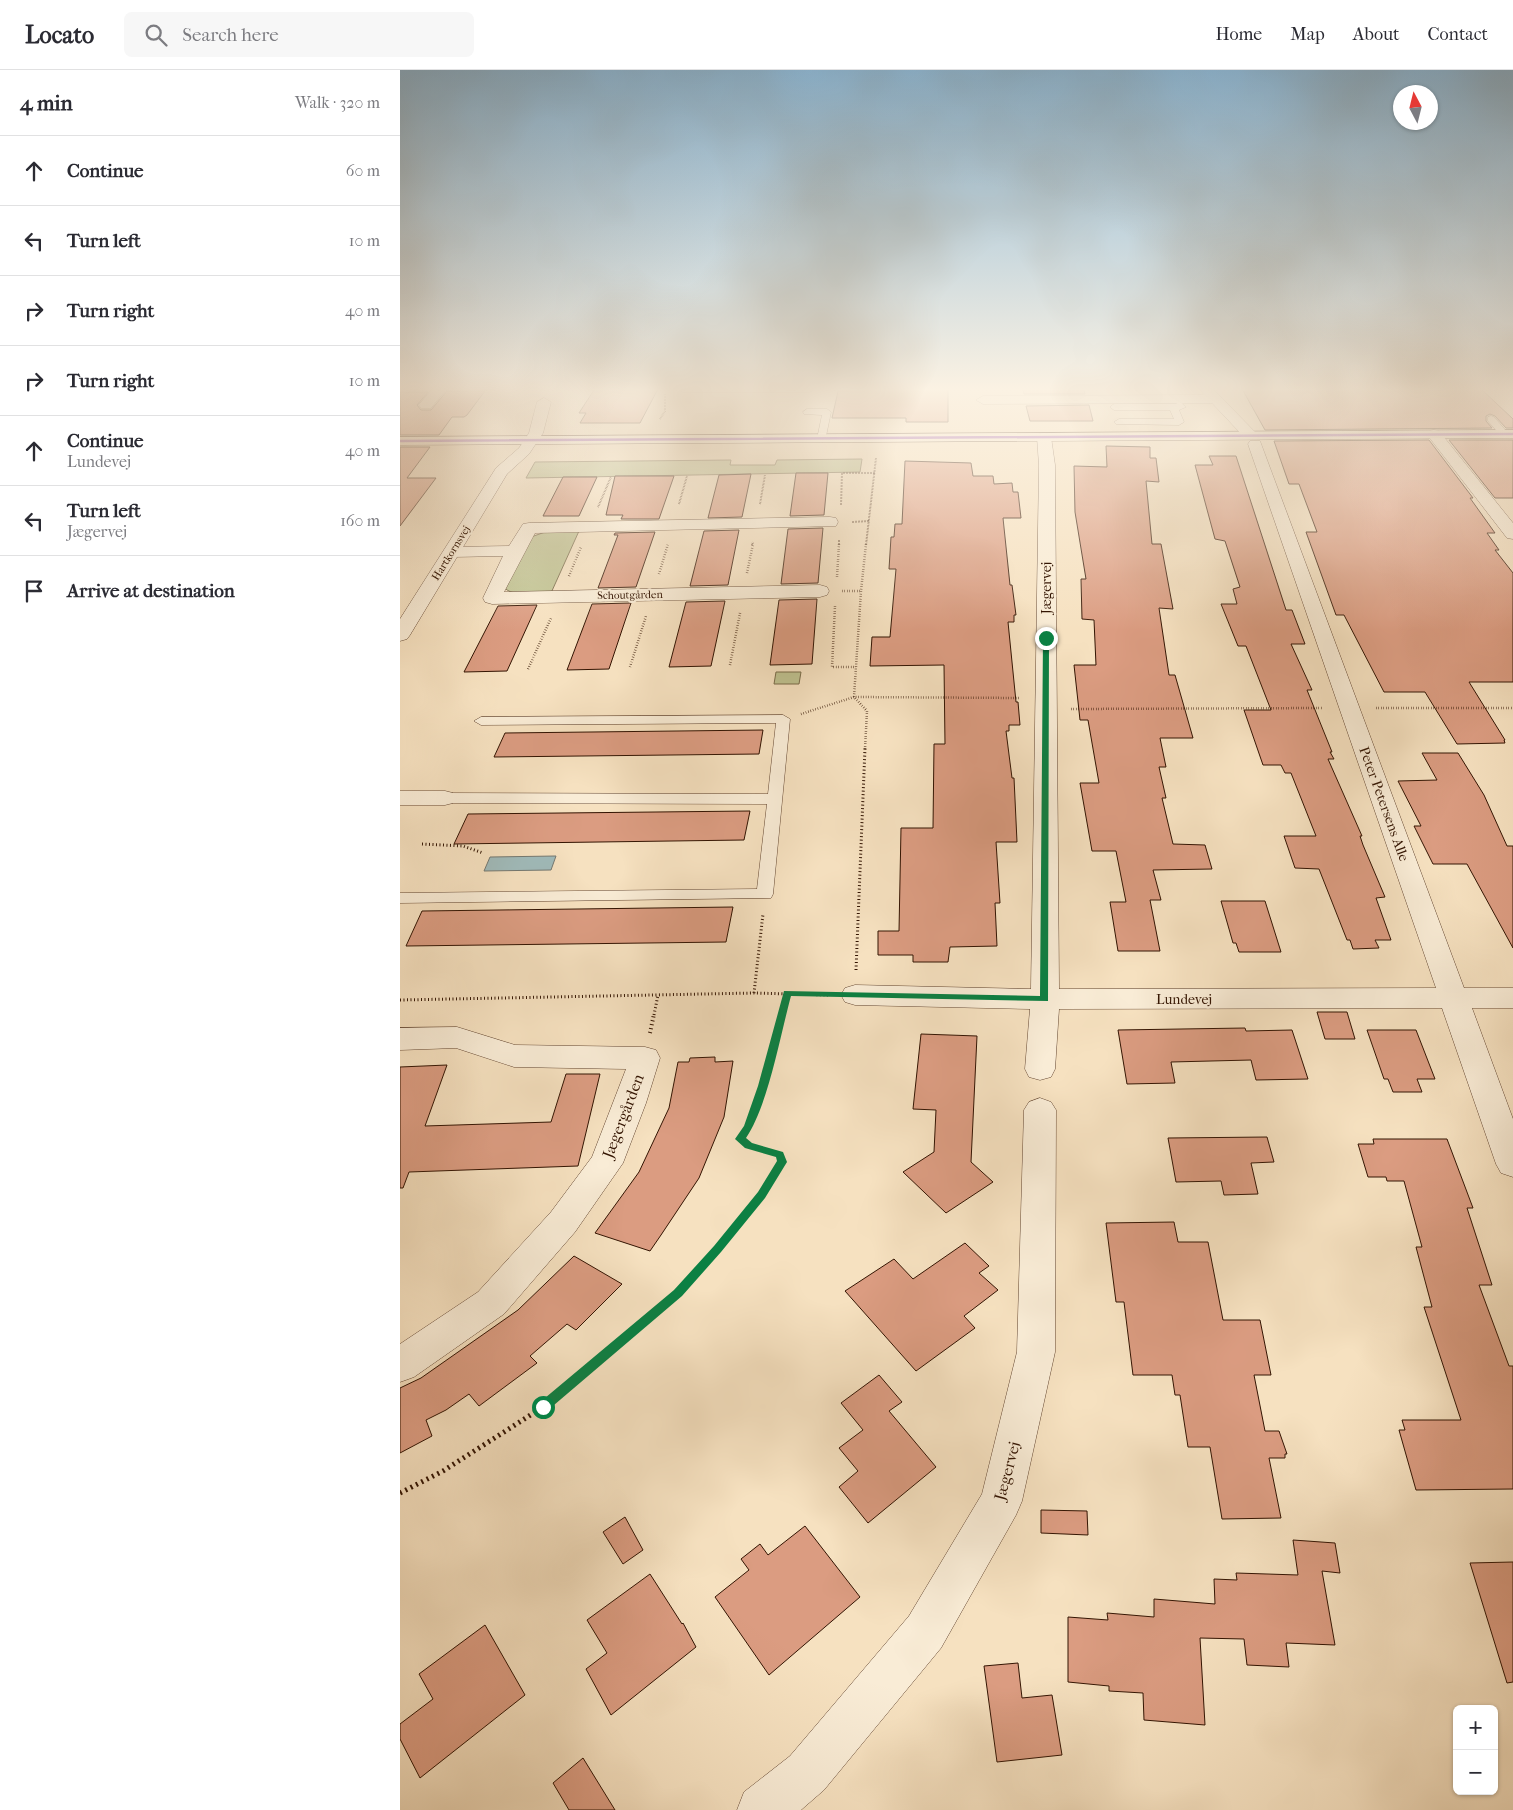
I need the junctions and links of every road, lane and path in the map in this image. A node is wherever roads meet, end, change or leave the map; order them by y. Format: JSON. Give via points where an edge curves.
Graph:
{"nodes":[{"id":1,"x":504,"y":468,"type":"edge"},
{"id":2,"x":875,"y":468,"type":"edge"},
{"id":3,"x":1047,"y":468,"type":"edge"},
{"id":4,"x":1262,"y":468,"type":"edge"},
{"id":5,"x":1461,"y":468,"type":"edge"},
{"id":6,"x":501,"y":471,"type":"joint"},
{"id":7,"x":875,"y":473,"type":"junction"},
{"id":8,"x":837,"y":522,"type":"junction"},
{"id":9,"x":1513,"y":534,"type":"edge"},
{"id":10,"x":515,"y":551,"type":"junction"},
{"id":11,"x":452,"y":552,"type":"junction"},
{"id":12,"x":836,"y":581,"type":"dead end"},
{"id":13,"x":828,"y":596,"type":"joint"},
{"id":14,"x":400,"y":635,"type":"edge"},
{"id":15,"x":856,"y":667,"type":"junction"},
{"id":16,"x":854,"y":697,"type":"junction"},
{"id":17,"x":1045,"y":704,"type":"junction"},
{"id":18,"x":1349,"y":708,"type":"junction"},
{"id":19,"x":1513,"y":708,"type":"edge"},
{"id":20,"x":784,"y":719,"type":"junction"},
{"id":21,"x":481,"y":721,"type":"dead end"},
{"id":22,"x":400,"y":798,"type":"edge"},
{"id":23,"x":445,"y":798,"type":"joint"},
{"id":24,"x":775,"y":799,"type":"junction"},
{"id":25,"x":422,"y":844,"type":"dead end"},
{"id":26,"x":483,"y":853,"type":"dead end"},
{"id":27,"x":765,"y":894,"type":"junction"},
{"id":28,"x":400,"y":898,"type":"edge"},
{"id":29,"x":754,"y":993,"type":"junction"},
{"id":30,"x":787,"y":994,"type":"junction"},
{"id":31,"x":658,"y":995,"type":"junction"},
{"id":32,"x":855,"y":995,"type":"junction"},
{"id":33,"x":1513,"y":998,"type":"edge"},
{"id":34,"x":1044,"y":999,"type":"junction"},
{"id":35,"x":1454,"y":999,"type":"junction"},
{"id":36,"x":400,"y":1000,"type":"edge"},
{"id":37,"x":400,"y":1039,"type":"edge"},
{"id":38,"x":645,"y":1058,"type":"junction"},
{"id":39,"x":1040,"y":1069,"type":"dead end"},
{"id":40,"x":1040,"y":1110,"type":"dead end"},
{"id":41,"x":1513,"y":1164,"type":"edge"},
{"id":42,"x":400,"y":1365,"type":"edge"},
{"id":43,"x":400,"y":1494,"type":"edge"},
{"id":44,"x":762,"y":1810,"type":"edge"}],
"edges":[{"from":1,"to":6,"type":"street","name":"Hartkornsvej"},
{"from":2,"to":7,"type":"path"},
{"from":3,"to":17,"type":"street","name":"Jægervej"},
{"from":4,"to":18,"type":"street","name":"Peter Petersens Alle"},
{"from":5,"to":9,"type":"street"},
{"from":6,"to":11,"type":"street","name":"Hartkornsvej"},
{"from":7,"to":8,"type":"path","via":[[842,473]]},
{"from":7,"to":15,"type":"path"},
{"from":8,"to":10,"type":"street","name":"Schoutgården","via":[[529,528]]},
{"from":8,"to":12,"type":"path"},
{"from":10,"to":11,"type":"street"},
{"from":10,"to":13,"type":"street","name":"Schoutgården","via":[[492,598]]},
{"from":11,"to":14,"type":"street","name":"Hartkornsvej"},
{"from":13,"to":15,"type":"path","via":[[832,667]]},
{"from":15,"to":16,"type":"path"},
{"from":16,"to":17,"type":"path"},
{"from":16,"to":20,"type":"path"},
{"from":16,"to":32,"type":"path","via":[[867,711]]},
{"from":17,"to":18,"type":"path"},
{"from":17,"to":34,"type":"street","name":"Jægervej"},
{"from":18,"to":19,"type":"path"},
{"from":18,"to":35,"type":"street","name":"Peter Petersens Alle"},
{"from":20,"to":21,"type":"lane"},
{"from":20,"to":24,"type":"lane"},
{"from":22,"to":23,"type":"street"},
{"from":23,"to":24,"type":"lane"},
{"from":24,"to":27,"type":"lane"},
{"from":25,"to":26,"type":"path","via":[[463,846]]},
{"from":27,"to":28,"type":"lane"},
{"from":27,"to":29,"type":"path"},
{"from":29,"to":30,"type":"path"},
{"from":29,"to":31,"type":"path"},
{"from":30,"to":32,"type":"path"},
{"from":30,"to":43,"type":"path","via":[[763,1086],[748,1127],[740,1139],[749,1146],[780,1154],[782,1162],[761,1195],[678,1293],[630,1335],[543,1407],[443,1471]]},
{"from":31,"to":36,"type":"path"},
{"from":31,"to":38,"type":"path"},
{"from":32,"to":34,"type":"street","name":"Lundevej"},
{"from":33,"to":35,"type":"street","name":"Lundevej"},
{"from":34,"to":35,"type":"street","name":"Lundevej"},
{"from":34,"to":39,"type":"street","name":"Jægervej"},
{"from":35,"to":41,"type":"street","name":"Peter Petersens Alle"},
{"from":37,"to":38,"type":"street","name":"Jægergården","via":[[457,1037],[514,1056]]},
{"from":38,"to":42,"type":"street","name":"Jægergården","via":[[606,1163],[563,1222],[491,1303]]},
{"from":40,"to":44,"type":"street","name":"Jægervej","via":[[1036,1352],[1001,1501],[925,1632],[807,1774]]}]}
